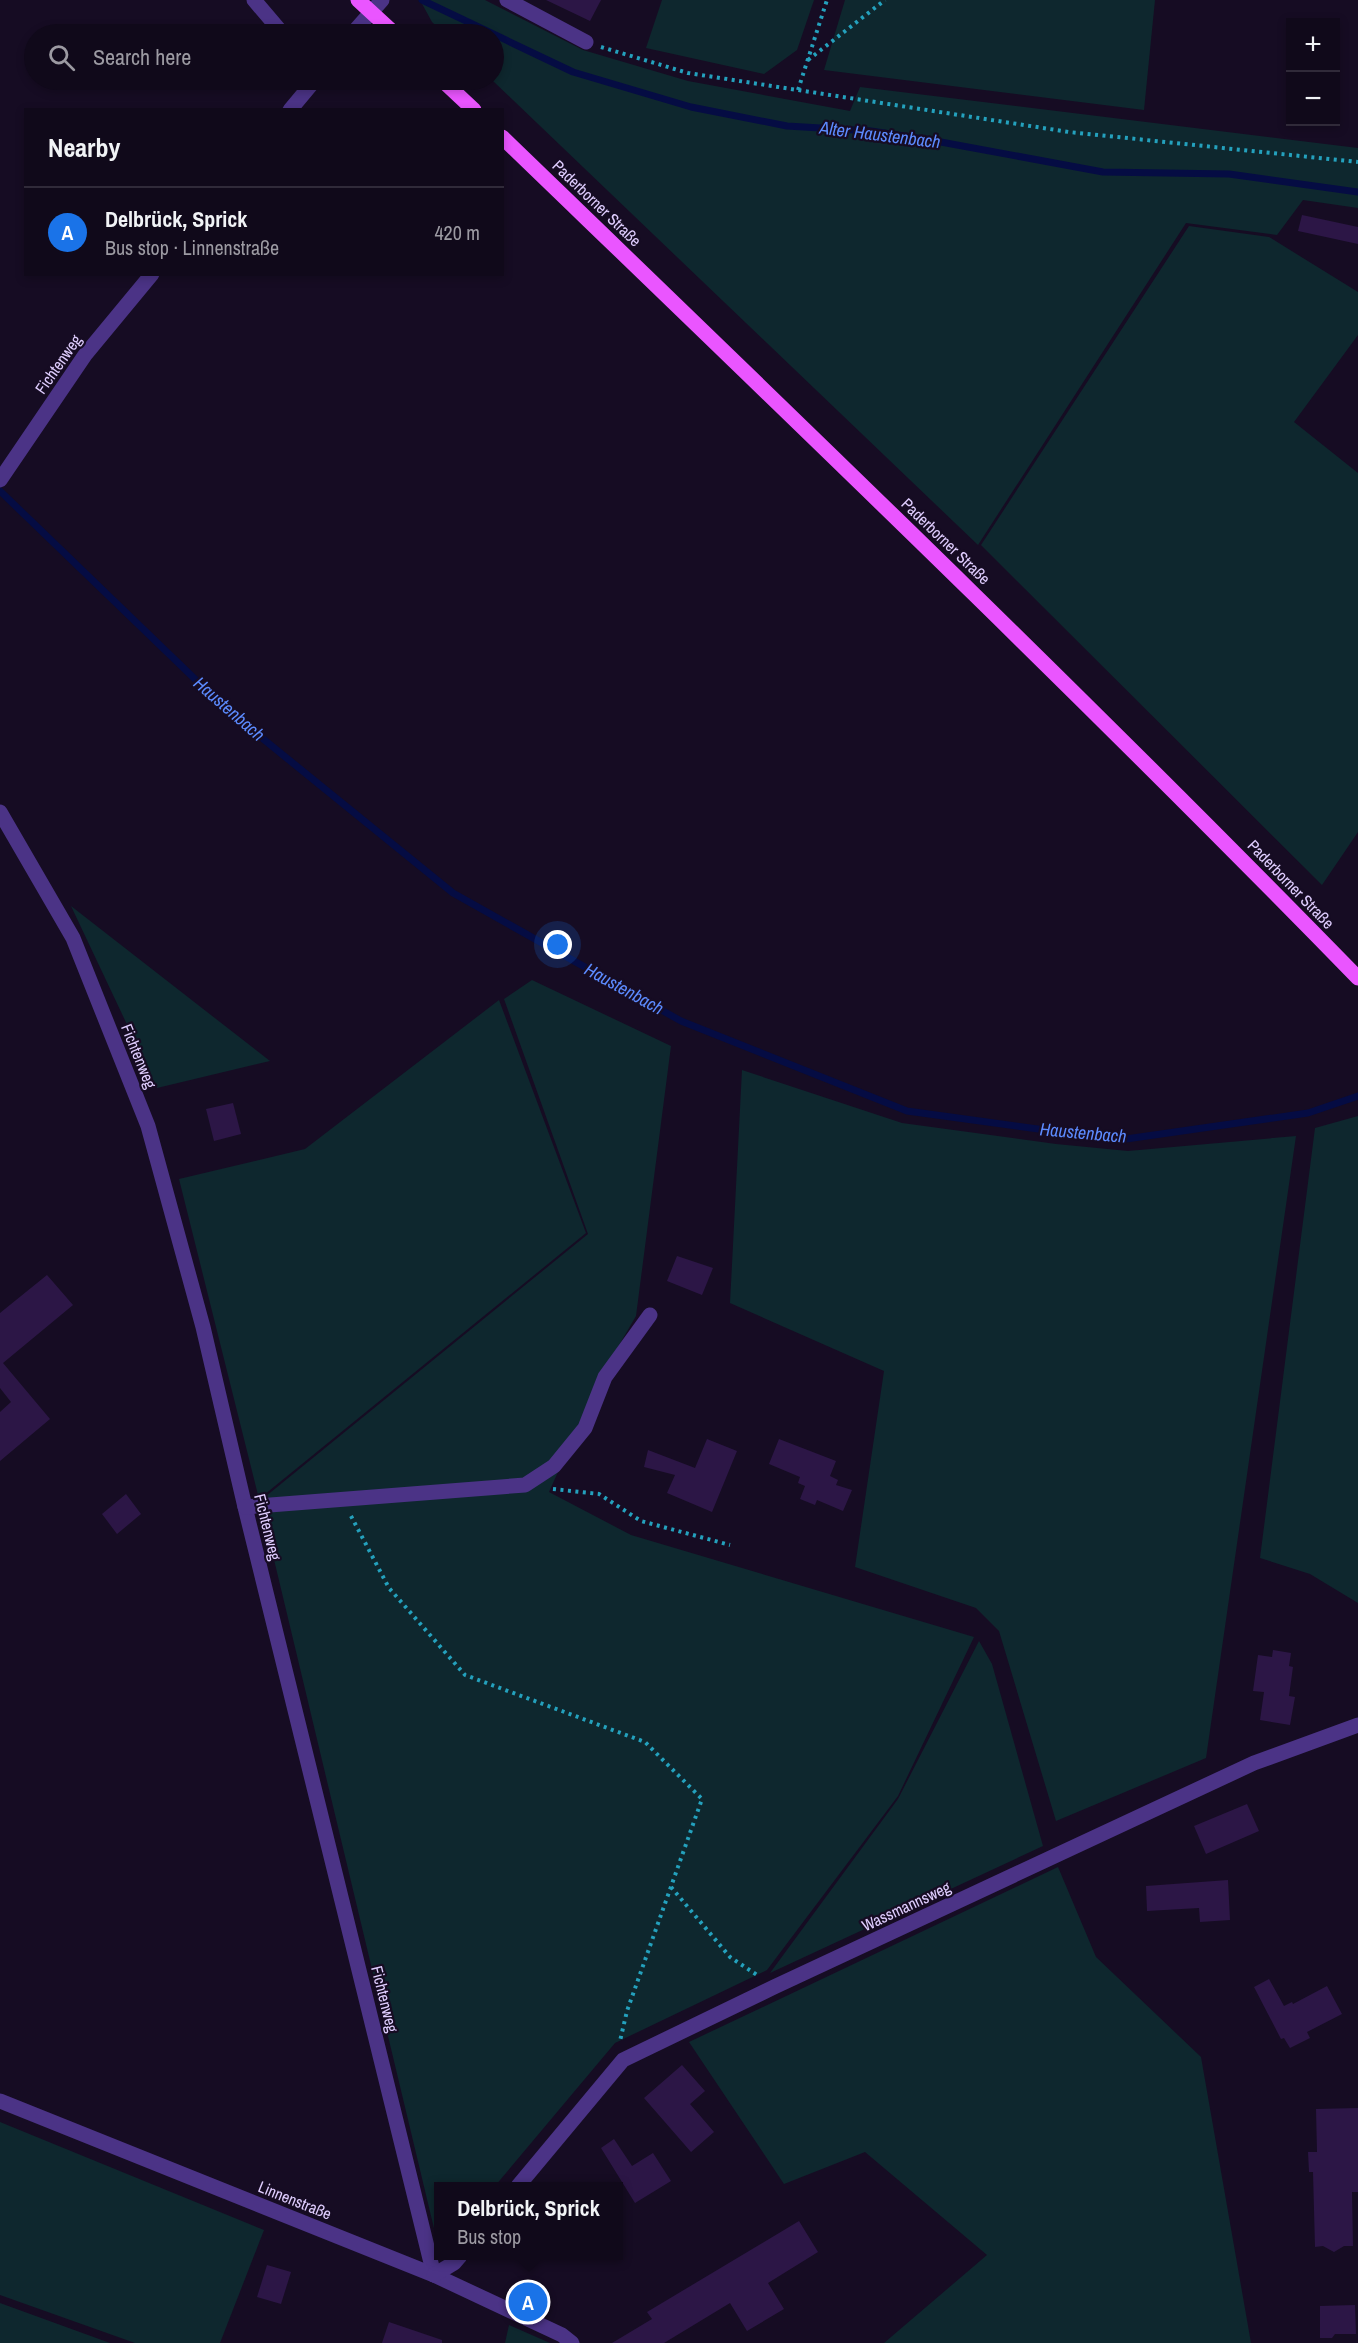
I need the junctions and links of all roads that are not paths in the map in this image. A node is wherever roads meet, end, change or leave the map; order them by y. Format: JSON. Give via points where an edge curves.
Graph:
{"nodes":[{"id":1,"x":254,"y":0,"type":"edge"},
{"id":2,"x":358,"y":0,"type":"edge"},
{"id":3,"x":382,"y":0,"type":"edge"},
{"id":4,"x":507,"y":0,"type":"edge"},
{"id":5,"x":371,"y":12,"type":"junction"},
{"id":6,"x":274,"y":24,"type":"edge"},
{"id":7,"x":361,"y":24,"type":"edge"},
{"id":8,"x":384,"y":24,"type":"edge"},
{"id":9,"x":586,"y":42,"type":"road end"},
{"id":10,"x":307,"y":90,"type":"edge"},
{"id":11,"x":453,"y":90,"type":"edge"},
{"id":12,"x":292,"y":108,"type":"edge"},
{"id":13,"x":472,"y":108,"type":"edge"},
{"id":14,"x":504,"y":139,"type":"edge"},
{"id":15,"x":150,"y":276,"type":"edge"},
{"id":16,"x":3,"y":476,"type":"edge"},
{"id":17,"x":0,"y":812,"type":"edge"},
{"id":18,"x":1358,"y":978,"type":"edge"},
{"id":19,"x":650,"y":1316,"type":"dead end"},
{"id":20,"x":245,"y":1507,"type":"junction"},
{"id":21,"x":1358,"y":1725,"type":"edge"},
{"id":22,"x":0,"y":2101,"type":"edge"},
{"id":23,"x":522,"y":2182,"type":"edge"},
{"id":24,"x":457,"y":2260,"type":"edge"},
{"id":25,"x":434,"y":2275,"type":"junction"},
{"id":26,"x":572,"y":2343,"type":"edge"}],
"edges":[{"from":1,"to":6,"type":"street"},
{"from":2,"to":5,"type":"main road"},
{"from":3,"to":5,"type":"street"},
{"from":4,"to":9,"type":"street"},
{"from":5,"to":7,"type":"street"},
{"from":5,"to":8,"type":"main road"},
{"from":10,"to":12,"type":"street"},
{"from":11,"to":13,"type":"main road"},
{"from":14,"to":18,"type":"main road","name":"Paderborner Straße","via":[[922,543]]},
{"from":15,"to":16,"type":"street","name":"Fichtenweg","via":[[85,355]]},
{"from":17,"to":20,"type":"street","name":"Fichtenweg","via":[[73,938],[148,1126],[203,1327]]},
{"from":19,"to":20,"type":"street","via":[[605,1377],[585,1428],[554,1466],[525,1485]]},
{"from":20,"to":25,"type":"street","name":"Fichtenweg"},
{"from":21,"to":23,"type":"street","name":"Wassmannsweg","via":[[1254,1763],[623,2060]]},
{"from":22,"to":25,"type":"street","name":"Linnenstraße"},
{"from":24,"to":25,"type":"street"},
{"from":25,"to":26,"type":"street","name":"Linnenstraße"}]}
